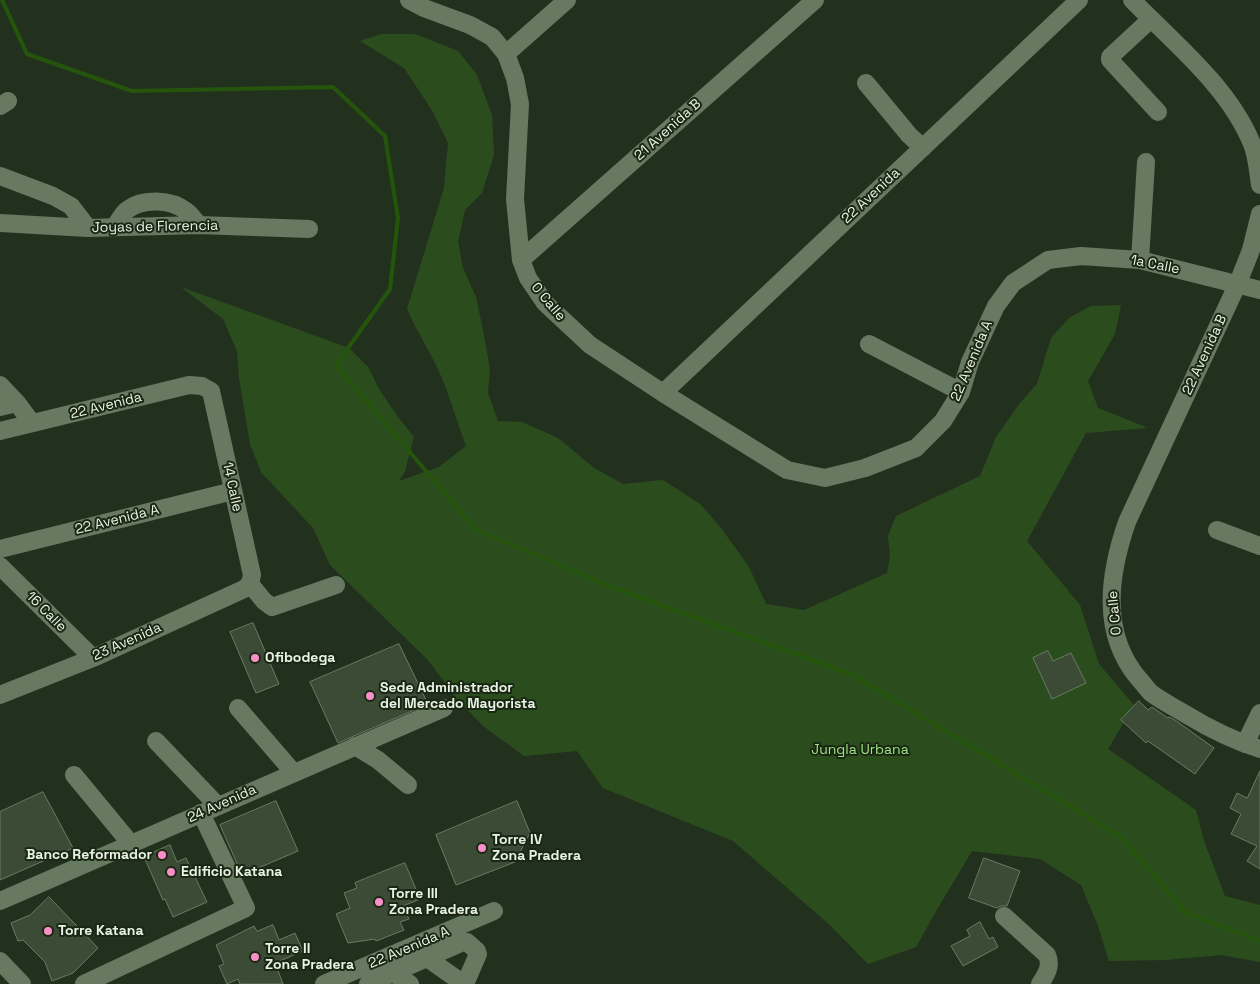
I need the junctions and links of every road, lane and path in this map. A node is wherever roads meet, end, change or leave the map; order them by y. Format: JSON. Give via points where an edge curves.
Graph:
{"nodes":[{"id":1,"x":409,"y":0,"type":"edge"},
{"id":2,"x":567,"y":0,"type":"edge"},
{"id":3,"x":814,"y":0,"type":"edge"},
{"id":4,"x":1079,"y":0,"type":"edge"},
{"id":5,"x":1132,"y":0,"type":"edge"},
{"id":6,"x":1151,"y":19,"type":"junction"},
{"id":7,"x":506,"y":54,"type":"junction"},
{"id":8,"x":866,"y":83,"type":"dead end"},
{"id":9,"x":1158,"y":112,"type":"dead end"},
{"id":10,"x":923,"y":148,"type":"junction"},
{"id":11,"x":1146,"y":162,"type":"dead end"},
{"id":12,"x":0,"y":176,"type":"edge"},
{"id":13,"x":1260,"y":185,"type":"edge"},
{"id":14,"x":1260,"y":214,"type":"edge"},
{"id":15,"x":0,"y":223,"type":"edge"},
{"id":16,"x":200,"y":225,"type":"junction"},
{"id":17,"x":115,"y":226,"type":"junction"},
{"id":18,"x":88,"y":228,"type":"junction"},
{"id":19,"x":309,"y":229,"type":"dead end"},
{"id":20,"x":521,"y":260,"type":"junction"},
{"id":21,"x":1048,"y":260,"type":"joint"},
{"id":22,"x":1140,"y":260,"type":"junction"},
{"id":23,"x":1238,"y":283,"type":"junction"},
{"id":24,"x":1260,"y":290,"type":"edge"},
{"id":25,"x":869,"y":344,"type":"dead end"},
{"id":26,"x":0,"y":385,"type":"edge"},
{"id":27,"x":211,"y":390,"type":"joint"},
{"id":28,"x":961,"y":392,"type":"junction"},
{"id":29,"x":664,"y":393,"type":"junction"},
{"id":30,"x":17,"y":403,"type":"junction"},
{"id":31,"x":0,"y":407,"type":"edge"},
{"id":32,"x":32,"y":423,"type":"junction"},
{"id":33,"x":0,"y":431,"type":"edge"},
{"id":34,"x":865,"y":468,"type":"joint"},
{"id":35,"x":233,"y":491,"type":"junction"},
{"id":36,"x":1141,"y":494,"type":"joint"},
{"id":37,"x":1218,"y":530,"type":"dead end"},
{"id":38,"x":1260,"y":546,"type":"edge"},
{"id":39,"x":0,"y":549,"type":"edge"},
{"id":40,"x":0,"y":566,"type":"edge"},
{"id":41,"x":250,"y":584,"type":"junction"},
{"id":42,"x":336,"y":585,"type":"dead end"},
{"id":43,"x":92,"y":658,"type":"junction"},
{"id":44,"x":0,"y":695,"type":"edge"},
{"id":45,"x":238,"y":708,"type":"dead end"},
{"id":46,"x":444,"y":708,"type":"dead end"},
{"id":47,"x":1260,"y":713,"type":"edge"},
{"id":48,"x":156,"y":741,"type":"dead end"},
{"id":49,"x":355,"y":746,"type":"junction"},
{"id":50,"x":1253,"y":747,"type":"edge"},
{"id":51,"x":294,"y":773,"type":"junction"},
{"id":52,"x":74,"y":775,"type":"dead end"},
{"id":53,"x":408,"y":785,"type":"dead end"},
{"id":54,"x":218,"y":806,"type":"junction"},
{"id":55,"x":201,"y":813,"type":"junction"},
{"id":56,"x":132,"y":844,"type":"junction"},
{"id":57,"x":0,"y":901,"type":"edge"},
{"id":58,"x":494,"y":911,"type":"dead end"},
{"id":59,"x":1004,"y":916,"type":"dead end"},
{"id":60,"x":428,"y":958,"type":"junction"},
{"id":61,"x":0,"y":961,"type":"edge"},
{"id":62,"x":393,"y":973,"type":"junction"},
{"id":63,"x":22,"y":984,"type":"edge"},
{"id":64,"x":84,"y":984,"type":"edge"},
{"id":65,"x":324,"y":984,"type":"edge"},
{"id":66,"x":370,"y":984,"type":"edge"},
{"id":67,"x":410,"y":984,"type":"edge"},
{"id":68,"x":464,"y":984,"type":"edge"},
{"id":69,"x":1040,"y":984,"type":"edge"}],
"edges":[{"from":1,"to":7,"type":"street","name":"0 Calle","via":[[492,36]]},
{"from":2,"to":7,"type":"street"},
{"from":3,"to":20,"type":"street","name":"21 Avenida B"},
{"from":4,"to":10,"type":"street","name":"22 Avenida"},
{"from":5,"to":6,"type":"street"},
{"from":6,"to":9,"type":"street","via":[[1110,60]]},
{"from":6,"to":13,"type":"street","via":[[1230,103],[1252,145]]},
{"from":7,"to":20,"type":"street","name":"0 Calle","via":[[520,104],[514,199]]},
{"from":8,"to":10,"type":"street"},
{"from":10,"to":29,"type":"street","name":"22 Avenida"},
{"from":11,"to":22,"type":"street"},
{"from":12,"to":18,"type":"street","via":[[71,206]]},
{"from":14,"to":23,"type":"street","name":"22 Avenida B"},
{"from":15,"to":18,"type":"street","name":"Joyas de Florencia"},
{"from":16,"to":17,"type":"street","name":"Joyas de Florencia"},
{"from":16,"to":17,"type":"street","via":[[186,210],[154,201],[136,204],[125,211]]},
{"from":16,"to":19,"type":"street","name":"Joyas de Florencia"},
{"from":17,"to":18,"type":"street","name":"Joyas de Florencia"},
{"from":20,"to":29,"type":"street","name":"0 Calle","via":[[528,278],[566,324],[590,344]]},
{"from":21,"to":22,"type":"street","name":"1a Calle","via":[[1081,256]]},
{"from":21,"to":28,"type":"street","name":"22 Avenida A","via":[[1013,283],[996,306],[970,362]]},
{"from":22,"to":23,"type":"street","name":"1a Calle"},
{"from":23,"to":24,"type":"street","name":"1a Calle"},
{"from":23,"to":36,"type":"street","name":"22 Avenida B"},
{"from":25,"to":28,"type":"street"},
{"from":26,"to":30,"type":"street"},
{"from":27,"to":32,"type":"street","name":"22 Avenida","via":[[189,385]]},
{"from":27,"to":35,"type":"street","name":"14 Calle"},
{"from":28,"to":34,"type":"street","name":"22 Avenida A","via":[[943,421],[916,448]]},
{"from":29,"to":34,"type":"street","name":"0 Calle","via":[[788,470],[825,478]]},
{"from":30,"to":31,"type":"street"},
{"from":30,"to":32,"type":"street"},
{"from":32,"to":33,"type":"street","name":"22 Avenida"},
{"from":35,"to":39,"type":"street","name":"22 Avenida A"},
{"from":35,"to":41,"type":"street","name":"14 Calle","via":[[252,575]]},
{"from":36,"to":50,"type":"street","name":"0 Calle","via":[[1116,553],[1111,594],[1115,636],[1129,667],[1150,692],[1197,721]]},
{"from":37,"to":38,"type":"street"},
{"from":40,"to":43,"type":"street","name":"16 Calle"},
{"from":41,"to":42,"type":"street","via":[[272,607]]},
{"from":41,"to":43,"type":"street","name":"23 Avenida"},
{"from":43,"to":44,"type":"street","name":"23 Avenida"},
{"from":45,"to":51,"type":"street"},
{"from":46,"to":49,"type":"street","name":"24 Avenida"},
{"from":47,"to":50,"type":"street"},
{"from":48,"to":54,"type":"street"},
{"from":49,"to":51,"type":"street","name":"24 Avenida"},
{"from":49,"to":53,"type":"street"},
{"from":51,"to":54,"type":"street","name":"24 Avenida"},
{"from":52,"to":56,"type":"street"},
{"from":54,"to":55,"type":"street","name":"24 Avenida"},
{"from":55,"to":56,"type":"street","name":"24 Avenida"},
{"from":55,"to":64,"type":"street","via":[[246,908]]},
{"from":56,"to":57,"type":"street","name":"24 Avenida"},
{"from":58,"to":65,"type":"street","name":"22 Avenida A"},
{"from":59,"to":69,"type":"street","via":[[1047,955],[1048,971]]},
{"from":60,"to":62,"type":"street"},
{"from":60,"to":68,"type":"street"},
{"from":60,"to":68,"type":"street","via":[[467,942],[478,954]]},
{"from":61,"to":63,"type":"street"},
{"from":62,"to":66,"type":"street"},
{"from":62,"to":67,"type":"street"}]}
